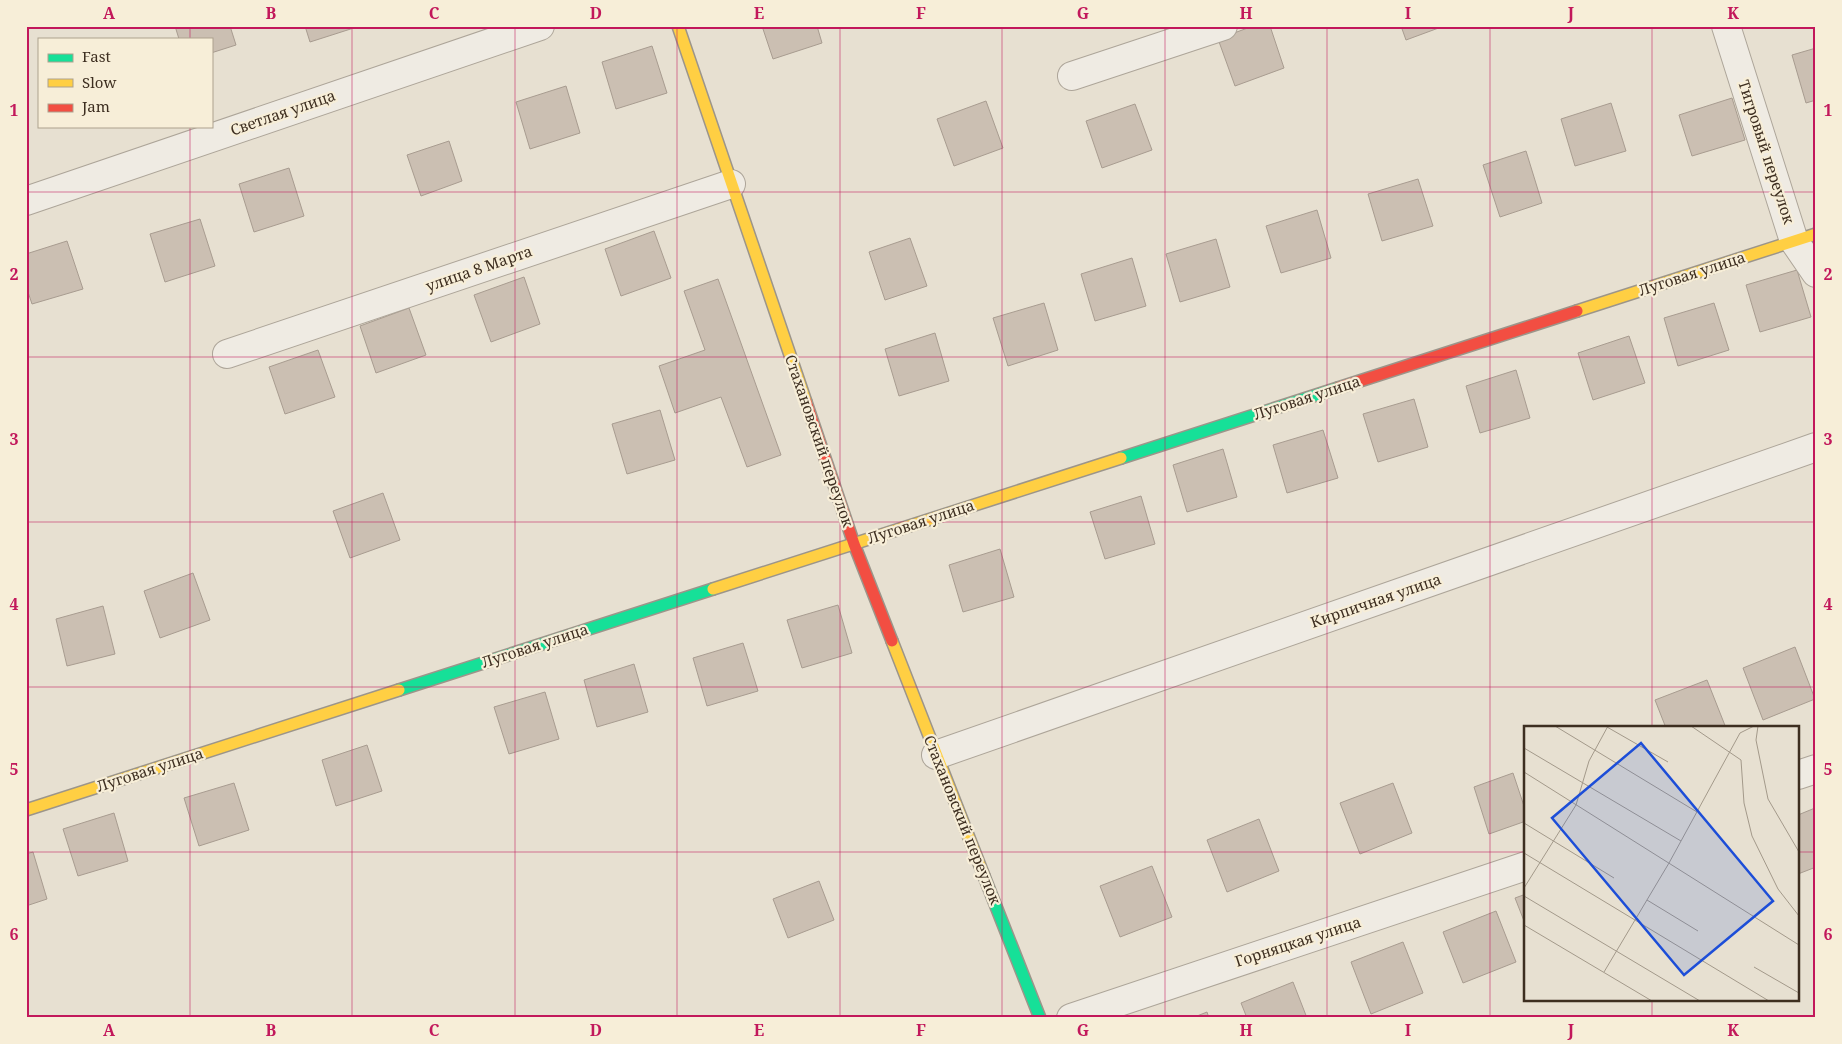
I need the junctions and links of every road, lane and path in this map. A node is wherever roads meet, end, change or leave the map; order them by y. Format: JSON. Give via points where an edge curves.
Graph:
{"nodes":[{"id":1,"x":540,"y":26,"type":"edge"},
{"id":2,"x":678,"y":26,"type":"edge"},
{"id":3,"x":1223,"y":26,"type":"edge"},
{"id":4,"x":1726,"y":26,"type":"edge"},
{"id":5,"x":1072,"y":76,"type":"dead end"},
{"id":6,"x":731,"y":184,"type":"junction"},
{"id":7,"x":26,"y":200,"type":"edge"},
{"id":8,"x":1805,"y":238,"type":"edge"},
{"id":9,"x":1816,"y":273,"type":"edge"},
{"id":10,"x":227,"y":354,"type":"dead end"},
{"id":11,"x":1816,"y":447,"type":"edge"},
{"id":12,"x":854,"y":544,"type":"junction"},
{"id":13,"x":936,"y":755,"type":"junction"},
{"id":14,"x":1816,"y":769,"type":"edge"},
{"id":15,"x":1800,"y":774,"type":"edge"},
{"id":16,"x":26,"y":810,"type":"edge"},
{"id":17,"x":1524,"y":867,"type":"edge"},
{"id":18,"x":1040,"y":1018,"type":"edge"},
{"id":19,"x":1071,"y":1018,"type":"edge"}],
"edges":[{"from":1,"to":7,"type":"street","name":"Светлая улица"},
{"from":2,"to":6,"type":"street","name":"Стахановский переулок"},
{"from":3,"to":5,"type":"street"},
{"from":4,"to":8,"type":"street","name":"Тигровый переулок"},
{"from":6,"to":10,"type":"street","name":"улица 8 Марта"},
{"from":6,"to":12,"type":"street","name":"Стахановский переулок"},
{"from":8,"to":9,"type":"street","name":"Тигровый переулок"},
{"from":8,"to":12,"type":"street","name":"Луговая улица"},
{"from":11,"to":13,"type":"street","name":"Кирпичная улица"},
{"from":12,"to":13,"type":"street","name":"Стахановский переулок"},
{"from":12,"to":16,"type":"street","name":"Луговая улица"},
{"from":13,"to":18,"type":"street","name":"Стахановский переулок"},
{"from":14,"to":15,"type":"street"},
{"from":17,"to":19,"type":"street","name":"Горняцкая улица"}]}
